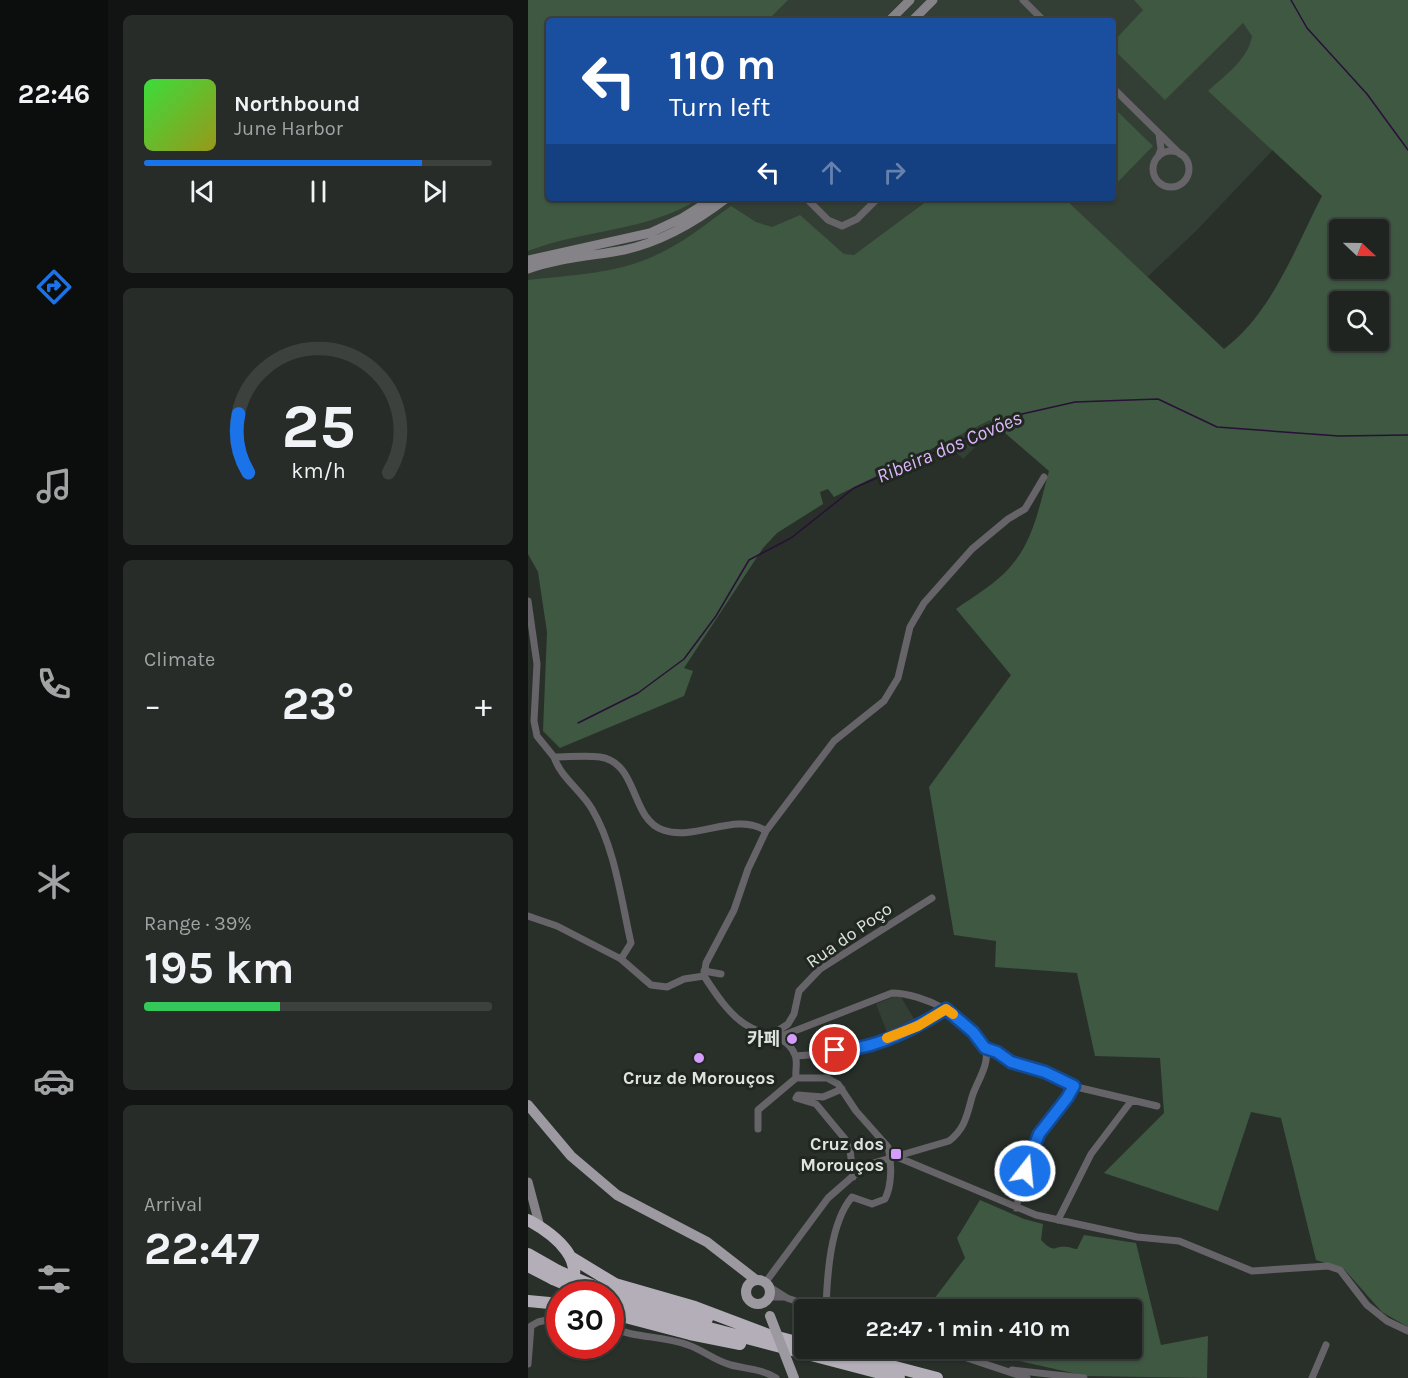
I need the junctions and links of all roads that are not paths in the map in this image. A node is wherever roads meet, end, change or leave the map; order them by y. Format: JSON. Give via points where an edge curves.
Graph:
{"nodes":[{"id":1,"x":910,"y":0,"type":"edge"},
{"id":2,"x":933,"y":0,"type":"edge"},
{"id":3,"x":1023,"y":0,"type":"edge"},
{"id":4,"x":892,"y":18,"type":"edge"},
{"id":5,"x":915,"y":18,"type":"edge"},
{"id":6,"x":1041,"y":18,"type":"edge"},
{"id":7,"x":1116,"y":91,"type":"edge"},
{"id":8,"x":1160,"y":134,"type":"junction"},
{"id":9,"x":1181,"y":155,"type":"junction"},
{"id":10,"x":1157,"y":158,"type":"junction"},
{"id":11,"x":709,"y":201,"type":"edge"},
{"id":12,"x":722,"y":201,"type":"edge"},
{"id":13,"x":809,"y":201,"type":"edge"},
{"id":14,"x":875,"y":201,"type":"edge"},
{"id":15,"x":528,"y":260,"type":"edge"},
{"id":16,"x":528,"y":269,"type":"edge"},
{"id":17,"x":1044,"y":477,"type":"dead end"},
{"id":18,"x":528,"y":601,"type":"edge"},
{"id":19,"x":554,"y":757,"type":"junction"},
{"id":20,"x":766,"y":831,"type":"junction"},
{"id":21,"x":932,"y":898,"type":"dead end"},
{"id":22,"x":528,"y":916,"type":"edge"},
{"id":23,"x":621,"y":959,"type":"junction"},
{"id":24,"x":704,"y":974,"type":"junction"},
{"id":25,"x":721,"y":974,"type":"dead end"},
{"id":26,"x":946,"y":1009,"type":"junction"},
{"id":27,"x":776,"y":1036,"type":"junction"},
{"id":28,"x":985,"y":1048,"type":"junction"},
{"id":29,"x":796,"y":1056,"type":"junction"},
{"id":30,"x":796,"y":1078,"type":"junction"},
{"id":31,"x":1074,"y":1086,"type":"junction"},
{"id":32,"x":842,"y":1089,"type":"junction"},
{"id":33,"x":1132,"y":1100,"type":"junction"},
{"id":34,"x":528,"y":1105,"type":"edge"},
{"id":35,"x":1157,"y":1106,"type":"dead end"},
{"id":36,"x":758,"y":1129,"type":"dead end"},
{"id":37,"x":894,"y":1158,"type":"junction"},
{"id":38,"x":853,"y":1177,"type":"junction"},
{"id":39,"x":528,"y":1183,"type":"edge"},
{"id":40,"x":528,"y":1197,"type":"edge"},
{"id":41,"x":1016,"y":1208,"type":"junction"},
{"id":42,"x":528,"y":1220,"type":"edge"},
{"id":43,"x":1058,"y":1220,"type":"junction"},
{"id":44,"x":540,"y":1227,"type":"junction"},
{"id":45,"x":528,"y":1254,"type":"edge"},
{"id":46,"x":572,"y":1258,"type":"junction"},
{"id":47,"x":528,"y":1266,"type":"edge"},
{"id":48,"x":555,"y":1275,"type":"junction"},
{"id":49,"x":565,"y":1281,"type":"edge"},
{"id":50,"x":570,"y":1281,"type":"edge"},
{"id":51,"x":572,"y":1281,"type":"edge"},
{"id":52,"x":762,"y":1291,"type":"junction"},
{"id":53,"x":787,"y":1298,"type":"junction"},
{"id":54,"x":825,"y":1299,"type":"edge"},
{"id":55,"x":794,"y":1300,"type":"edge"},
{"id":56,"x":624,"y":1301,"type":"edge"},
{"id":57,"x":624,"y":1301,"type":"edge"},
{"id":58,"x":546,"y":1303,"type":"edge"},
{"id":59,"x":531,"y":1304,"type":"edge"},
{"id":60,"x":624,"y":1317,"type":"edge"},
{"id":61,"x":546,"y":1320,"type":"edge"},
{"id":62,"x":1408,"y":1331,"type":"edge"},
{"id":63,"x":624,"y":1334,"type":"edge"},
{"id":64,"x":769,"y":1335,"type":"junction"},
{"id":65,"x":794,"y":1341,"type":"edge"},
{"id":66,"x":1326,"y":1346,"type":"dead end"},
{"id":67,"x":778,"y":1347,"type":"junction"},
{"id":68,"x":865,"y":1359,"type":"edge"},
{"id":69,"x":972,"y":1359,"type":"edge"},
{"id":70,"x":528,"y":1364,"type":"edge"},
{"id":71,"x":1005,"y":1370,"type":"junction"},
{"id":72,"x":776,"y":1378,"type":"edge"},
{"id":73,"x":794,"y":1378,"type":"edge"},
{"id":74,"x":899,"y":1378,"type":"edge"},
{"id":75,"x":937,"y":1378,"type":"edge"},
{"id":76,"x":1027,"y":1378,"type":"edge"},
{"id":77,"x":1084,"y":1378,"type":"edge"},
{"id":78,"x":1312,"y":1378,"type":"edge"}],
"edges":[{"from":1,"to":4,"type":"street"},
{"from":2,"to":5,"type":"street"},
{"from":3,"to":6,"type":"street"},
{"from":7,"to":8,"type":"street"},
{"from":8,"to":9,"type":"street"},
{"from":8,"to":10,"type":"street"},
{"from":9,"to":10,"type":"street","via":[[1169,152]]},
{"from":9,"to":10,"type":"street","via":[[1189,171],[1176,186],[1164,186],[1154,176]]},
{"from":11,"to":15,"type":"street","via":[[650,233]]},
{"from":12,"to":16,"type":"street","via":[[653,240]]},
{"from":13,"to":14,"type":"street","via":[[828,220],[842,226],[857,219]]},
{"from":17,"to":20,"type":"street","via":[[1025,509],[972,549],[924,603],[910,627],[898,678],[884,701],[834,741]]},
{"from":18,"to":19,"type":"street","via":[[537,664],[536,729],[543,747]]},
{"from":19,"to":20,"type":"street","via":[[601,757],[615,763],[627,775],[650,821],[661,830],[675,834],[745,824]]},
{"from":19,"to":23,"type":"street","via":[[559,770],[592,809],[611,856],[631,943]]},
{"from":20,"to":24,"type":"street"},
{"from":21,"to":27,"type":"street","name":"Rua do Poço","via":[[820,969],[799,991],[794,1014]]},
{"from":22,"to":23,"type":"street","via":[[557,926]]},
{"from":23,"to":24,"type":"street","via":[[651,985],[667,987]]},
{"from":24,"to":25,"type":"street"},
{"from":24,"to":27,"type":"street","via":[[715,993],[746,1026]]},
{"from":26,"to":27,"type":"street","via":[[927,999],[892,993]]},
{"from":26,"to":28,"type":"street"},
{"from":26,"to":29,"type":"street","via":[[918,1026],[873,1043]]},
{"from":27,"to":29,"type":"street"},
{"from":28,"to":31,"type":"street"},
{"from":28,"to":37,"type":"street","via":[[986,1061],[959,1134],[949,1141]]},
{"from":29,"to":30,"type":"street"},
{"from":30,"to":32,"type":"street","via":[[827,1078]]},
{"from":30,"to":36,"type":"street","via":[[758,1110]]},
{"from":31,"to":33,"type":"street"},
{"from":31,"to":41,"type":"street","via":[[1033,1144]]},
{"from":32,"to":37,"type":"street"},
{"from":32,"to":38,"type":"street","via":[[823,1097],[796,1098],[816,1104],[845,1139]]},
{"from":33,"to":35,"type":"street"},
{"from":33,"to":43,"type":"street","via":[[1091,1154]]},
{"from":34,"to":52,"type":"main road","via":[[571,1156],[617,1195],[707,1242]]},
{"from":37,"to":38,"type":"street","via":[[870,1164]]},
{"from":37,"to":41,"type":"street"},
{"from":37,"to":54,"type":"street","via":[[885,1199],[872,1204],[852,1197],[846,1207],[832,1242]]},
{"from":38,"to":52,"type":"street","via":[[828,1198]]},
{"from":39,"to":40,"type":"street"},
{"from":39,"to":44,"type":"street"},
{"from":41,"to":43,"type":"street"},
{"from":42,"to":44,"type":"highway"},
{"from":43,"to":62,"type":"street","via":[[1137,1237],[1179,1241],[1252,1271],[1328,1266],[1348,1277],[1367,1305]]},
{"from":44,"to":46,"type":"highway"},
{"from":45,"to":48,"type":"highway"},
{"from":46,"to":51,"type":"highway"},
{"from":46,"to":64,"type":"highway","via":[[615,1284],[695,1307]]},
{"from":47,"to":48,"type":"highway"},
{"from":48,"to":49,"type":"highway","bridge":true},
{"from":48,"to":50,"type":"highway","bridge":true},
{"from":52,"to":53,"type":"street"},
{"from":52,"to":53,"type":"street"},
{"from":52,"to":73,"type":"main road","bridge":true},
{"from":53,"to":55,"type":"street"},
{"from":56,"to":64,"type":"highway"},
{"from":57,"to":67,"type":"highway"},
{"from":58,"to":59,"type":"highway"},
{"from":60,"to":67,"type":"highway","via":[[718,1341]]},
{"from":61,"to":70,"type":"street","via":[[531,1326]]},
{"from":63,"to":72,"type":"street","via":[[647,1335],[688,1345],[716,1359]]},
{"from":64,"to":65,"type":"highway"},
{"from":66,"to":78,"type":"street"},
{"from":67,"to":74,"type":"highway"},
{"from":68,"to":75,"type":"highway"},
{"from":69,"to":71,"type":"street"},
{"from":71,"to":76,"type":"street"},
{"from":71,"to":77,"type":"street"}]}
